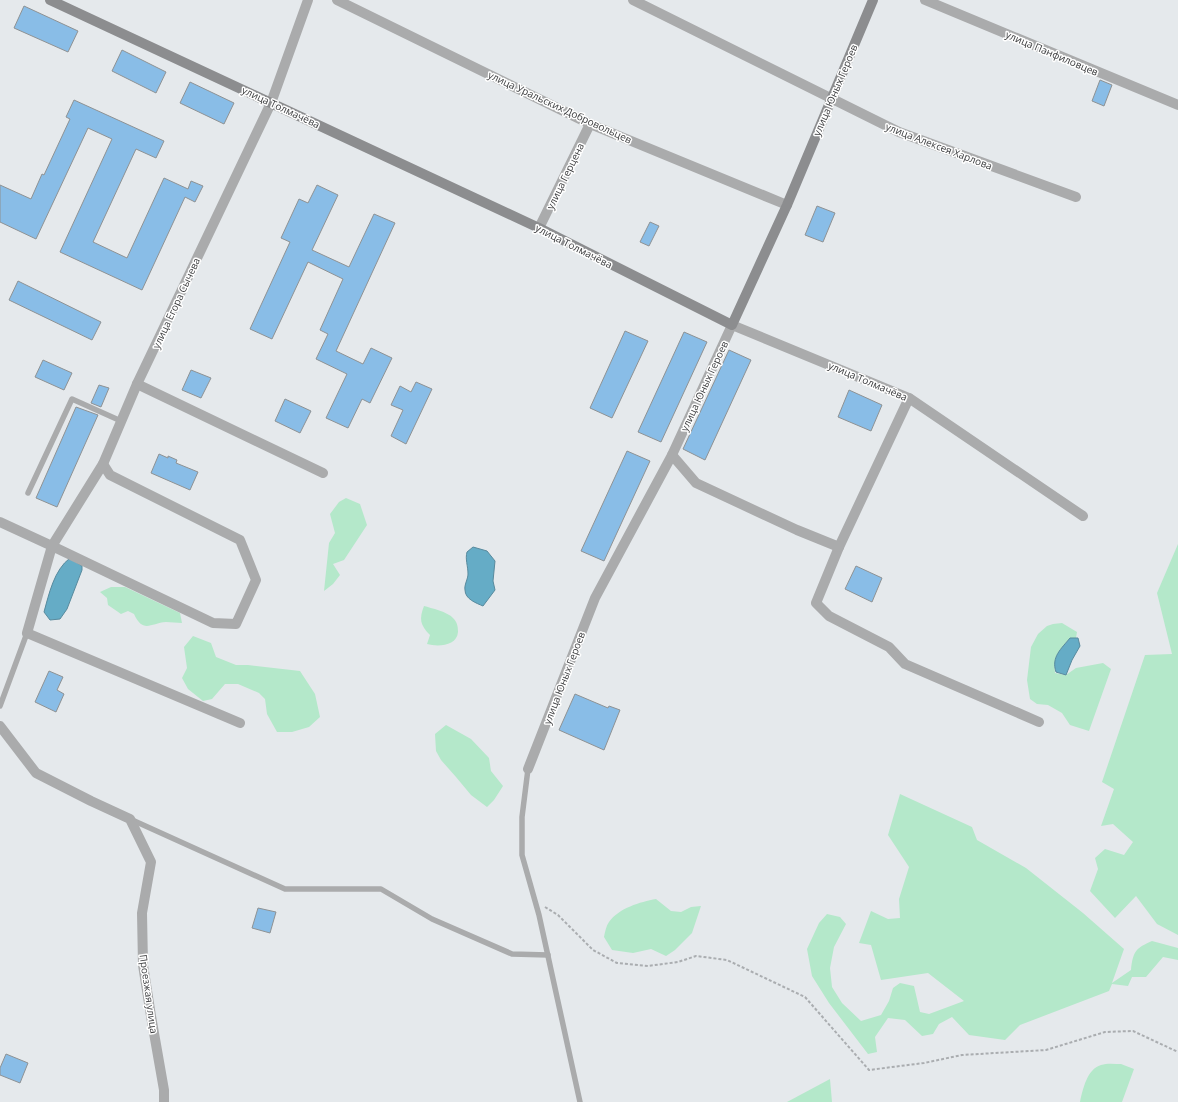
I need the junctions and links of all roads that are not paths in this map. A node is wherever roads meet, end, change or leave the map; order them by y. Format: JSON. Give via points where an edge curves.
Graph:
{"nodes":[{"id":1,"x":50,"y":0,"type":"edge"},
{"id":2,"x":308,"y":0,"type":"edge"},
{"id":3,"x":337,"y":0,"type":"edge"},
{"id":4,"x":634,"y":0,"type":"edge"},
{"id":5,"x":873,"y":0,"type":"edge"},
{"id":6,"x":925,"y":0,"type":"edge"},
{"id":7,"x":831,"y":99,"type":"junction"},
{"id":8,"x":271,"y":103,"type":"junction"},
{"id":9,"x":1178,"y":105,"type":"edge"},
{"id":10,"x":590,"y":124,"type":"junction"},
{"id":11,"x":1076,"y":197,"type":"dead end"},
{"id":12,"x":787,"y":205,"type":"junction"},
{"id":13,"x":539,"y":228,"type":"junction"},
{"id":14,"x":732,"y":325,"type":"junction"},
{"id":15,"x":137,"y":384,"type":"junction"},
{"id":16,"x":909,"y":398,"type":"junction"},
{"id":17,"x":121,"y":421,"type":"junction"},
{"id":18,"x":672,"y":455,"type":"junction"},
{"id":19,"x":103,"y":464,"type":"junction"},
{"id":20,"x":323,"y":473,"type":"dead end"},
{"id":21,"x":28,"y":494,"type":"dead end"},
{"id":22,"x":1083,"y":516,"type":"dead end"},
{"id":23,"x":0,"y":522,"type":"edge"},
{"id":24,"x":52,"y":546,"type":"junction"},
{"id":25,"x":839,"y":547,"type":"junction"},
{"id":26,"x":27,"y":633,"type":"junction"},
{"id":27,"x":0,"y":706,"type":"edge"},
{"id":28,"x":1039,"y":722,"type":"dead end"},
{"id":29,"x":240,"y":723,"type":"dead end"},
{"id":30,"x":0,"y":726,"type":"edge"},
{"id":31,"x":528,"y":769,"type":"joint"},
{"id":32,"x":130,"y":819,"type":"junction"},
{"id":33,"x":548,"y":955,"type":"junction"},
{"id":34,"x":164,"y":1102,"type":"edge"},
{"id":35,"x":580,"y":1102,"type":"edge"}],
"edges":[{"from":1,"to":8,"type":"street","name":"улица Толмачёва"},
{"from":2,"to":8,"type":"street","name":"улица Егора Сычева"},
{"from":3,"to":10,"type":"street","name":"улица Уральских Добровольцев"},
{"from":4,"to":7,"type":"street","name":"улица Алексея Харлова"},
{"from":5,"to":7,"type":"street","name":"улица Юных Героев"},
{"from":6,"to":9,"type":"street","name":"улица Панфиловцев"},
{"from":7,"to":11,"type":"street","name":"улица Алексея Харлова","via":[[899,132]]},
{"from":7,"to":12,"type":"street","name":"улица Юных Героев"},
{"from":8,"to":13,"type":"street","name":"улица Толмачёва"},
{"from":8,"to":15,"type":"street","name":"улица Егора Сычева"},
{"from":10,"to":12,"type":"street","name":"улица Уральских Добровольцев"},
{"from":10,"to":13,"type":"street","name":"улица Герцена"},
{"from":12,"to":14,"type":"street","name":"улица Юных Героев"},
{"from":13,"to":14,"type":"street","name":"улица Толмачёва"},
{"from":14,"to":16,"type":"street","name":"улица Толмачёва"},
{"from":14,"to":18,"type":"street","name":"улица Юных Героев"},
{"from":15,"to":17,"type":"street","name":"улица Егора Сычева"},
{"from":15,"to":20,"type":"street"},
{"from":16,"to":22,"type":"street","name":"улица Толмачёва"},
{"from":16,"to":25,"type":"street"},
{"from":17,"to":19,"type":"street","name":"улица Егора Сычева"},
{"from":17,"to":21,"type":"lane","via":[[72,399]]},
{"from":18,"to":25,"type":"street","via":[[696,483]]},
{"from":18,"to":31,"type":"street","name":"улица Юных Героев","via":[[595,598]]},
{"from":19,"to":24,"type":"street","name":"улица Егора Сычева"},
{"from":19,"to":24,"type":"street","via":[[110,475],[240,540],[256,580],[236,624],[213,623]]},
{"from":23,"to":24,"type":"street"},
{"from":24,"to":26,"type":"street","name":"улица Егора Сычева"},
{"from":25,"to":28,"type":"street","via":[[816,603],[828,616],[889,647],[905,664]]},
{"from":26,"to":27,"type":"lane"},
{"from":26,"to":29,"type":"street"},
{"from":30,"to":32,"type":"street","via":[[36,772]]},
{"from":31,"to":33,"type":"lane","via":[[522,817],[522,855]]},
{"from":32,"to":33,"type":"lane","via":[[285,889],[381,889],[432,919],[512,954]]},
{"from":32,"to":34,"type":"street","name":"Проезжая улица","via":[[151,862],[142,913],[144,965]]},
{"from":33,"to":35,"type":"lane"}]}
